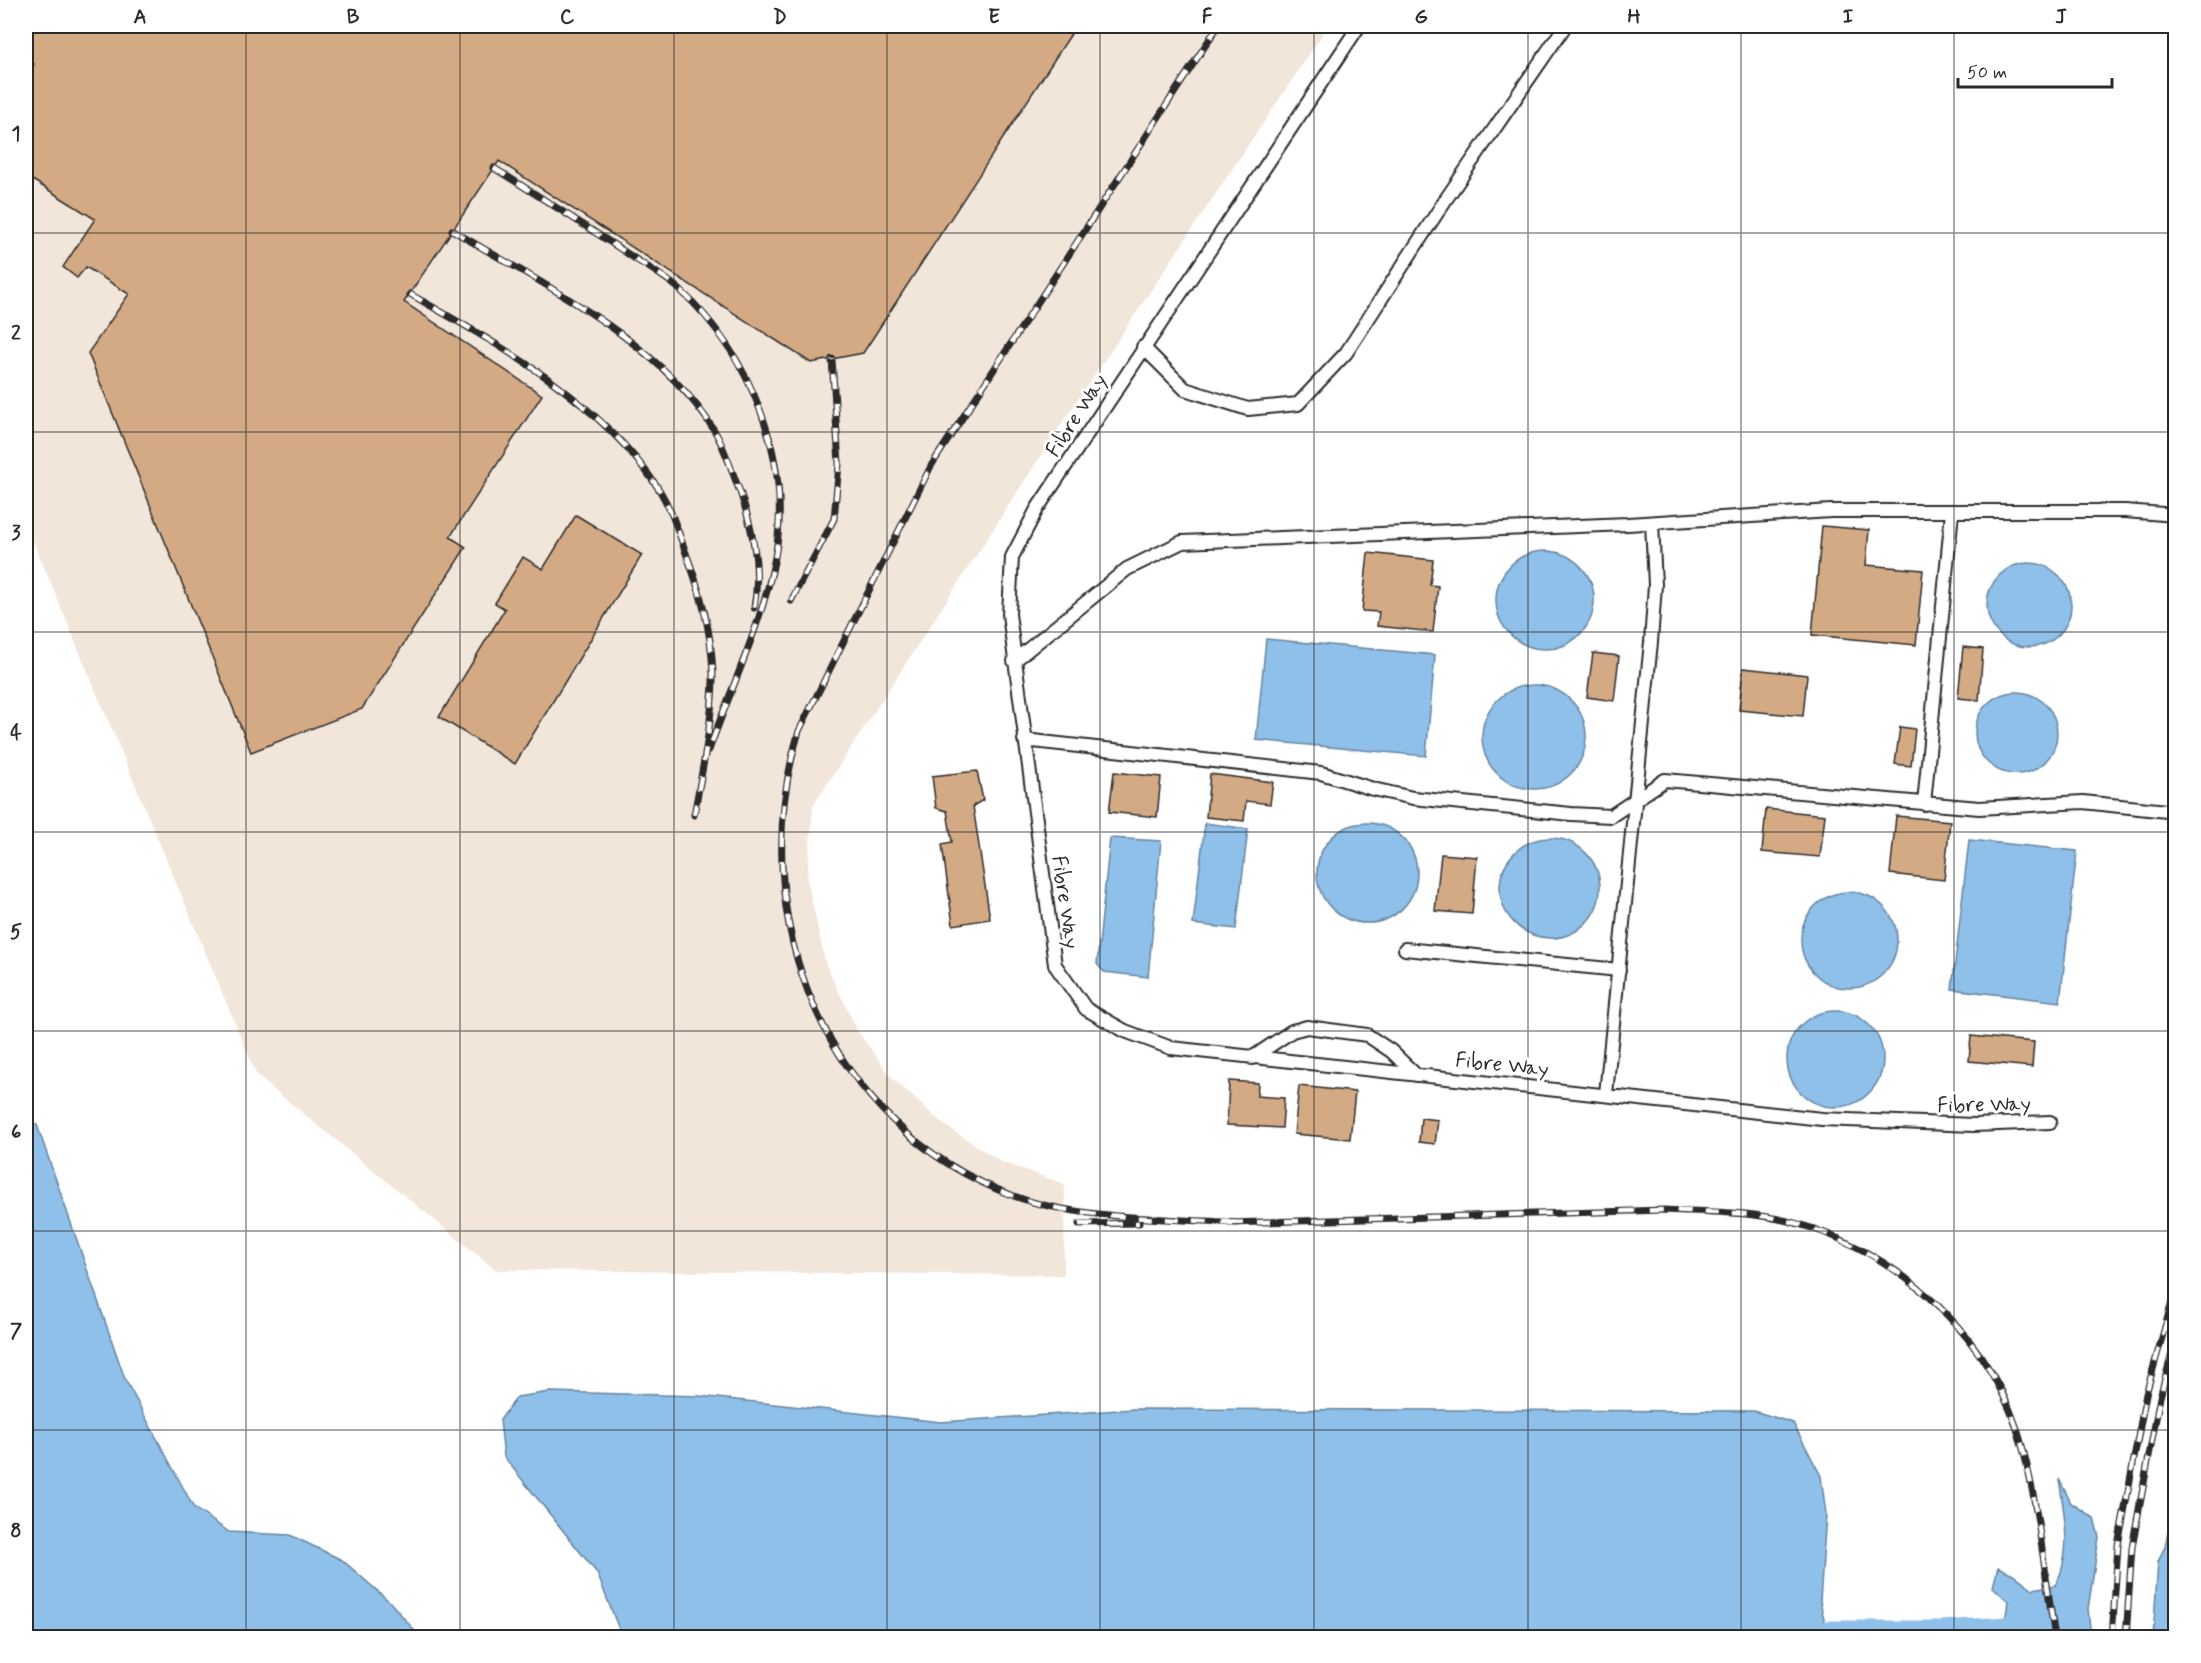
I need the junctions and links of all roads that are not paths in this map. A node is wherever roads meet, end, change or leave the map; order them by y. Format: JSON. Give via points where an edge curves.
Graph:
{"nodes":[{"id":1,"x":1359,"y":26,"type":"edge"},
{"id":2,"x":1565,"y":26,"type":"edge"},
{"id":3,"x":1143,"y":347,"type":"junction"},
{"id":4,"x":1952,"y":512,"type":"junction"},
{"id":5,"x":2175,"y":515,"type":"edge"},
{"id":6,"x":1652,"y":523,"type":"junction"},
{"id":7,"x":1014,"y":661,"type":"junction"},
{"id":8,"x":1024,"y":740,"type":"junction"},
{"id":9,"x":1637,"y":798,"type":"junction"},
{"id":10,"x":1924,"y":804,"type":"junction"},
{"id":11,"x":2175,"y":812,"type":"edge"},
{"id":12,"x":1405,"y":949,"type":"dead end"},
{"id":13,"x":1619,"y":970,"type":"junction"},
{"id":14,"x":1252,"y":1058,"type":"junction"},
{"id":15,"x":1416,"y":1075,"type":"junction"},
{"id":16,"x":1606,"y":1094,"type":"junction"},
{"id":17,"x":2050,"y":1122,"type":"dead end"}],
"edges":[{"from":1,"to":3,"type":"lane","name":"Fibre Way"},
{"from":2,"to":3,"type":"lane","via":[[1346,353],[1298,404],[1248,409],[1185,390]]},
{"from":3,"to":7,"type":"lane","name":"Fibre Way","via":[[1037,509],[1012,557],[1009,614]]},
{"from":4,"to":5,"type":"lane","via":[[2125,511]]},
{"from":4,"to":6,"type":"lane","via":[[1831,511]]},
{"from":4,"to":10,"type":"lane"},
{"from":6,"to":7,"type":"lane","via":[[1182,542],[1127,569]]},
{"from":6,"to":9,"type":"lane","via":[[1655,585]]},
{"from":7,"to":8,"type":"lane","name":"Fibre Way"},
{"from":8,"to":9,"type":"lane","via":[[1321,773],[1413,798],[1571,814],[1611,816]]},
{"from":8,"to":14,"type":"lane","name":"Fibre Way","via":[[1055,965],[1086,1009],[1125,1031],[1170,1048]]},
{"from":9,"to":10,"type":"lane","via":[[1665,780]]},
{"from":9,"to":13,"type":"lane"},
{"from":10,"to":11,"type":"lane","via":[[1979,808],[2083,802]]},
{"from":12,"to":13,"type":"lane"},
{"from":13,"to":16,"type":"lane"},
{"from":14,"to":15,"type":"lane","name":"Fibre Way"},
{"from":14,"to":15,"type":"lane","via":[[1292,1030],[1307,1027],[1367,1035]]},
{"from":15,"to":16,"type":"lane","name":"Fibre Way"},
{"from":16,"to":17,"type":"lane","name":"Fibre Way","via":[[1822,1119],[1974,1125]]}]}
